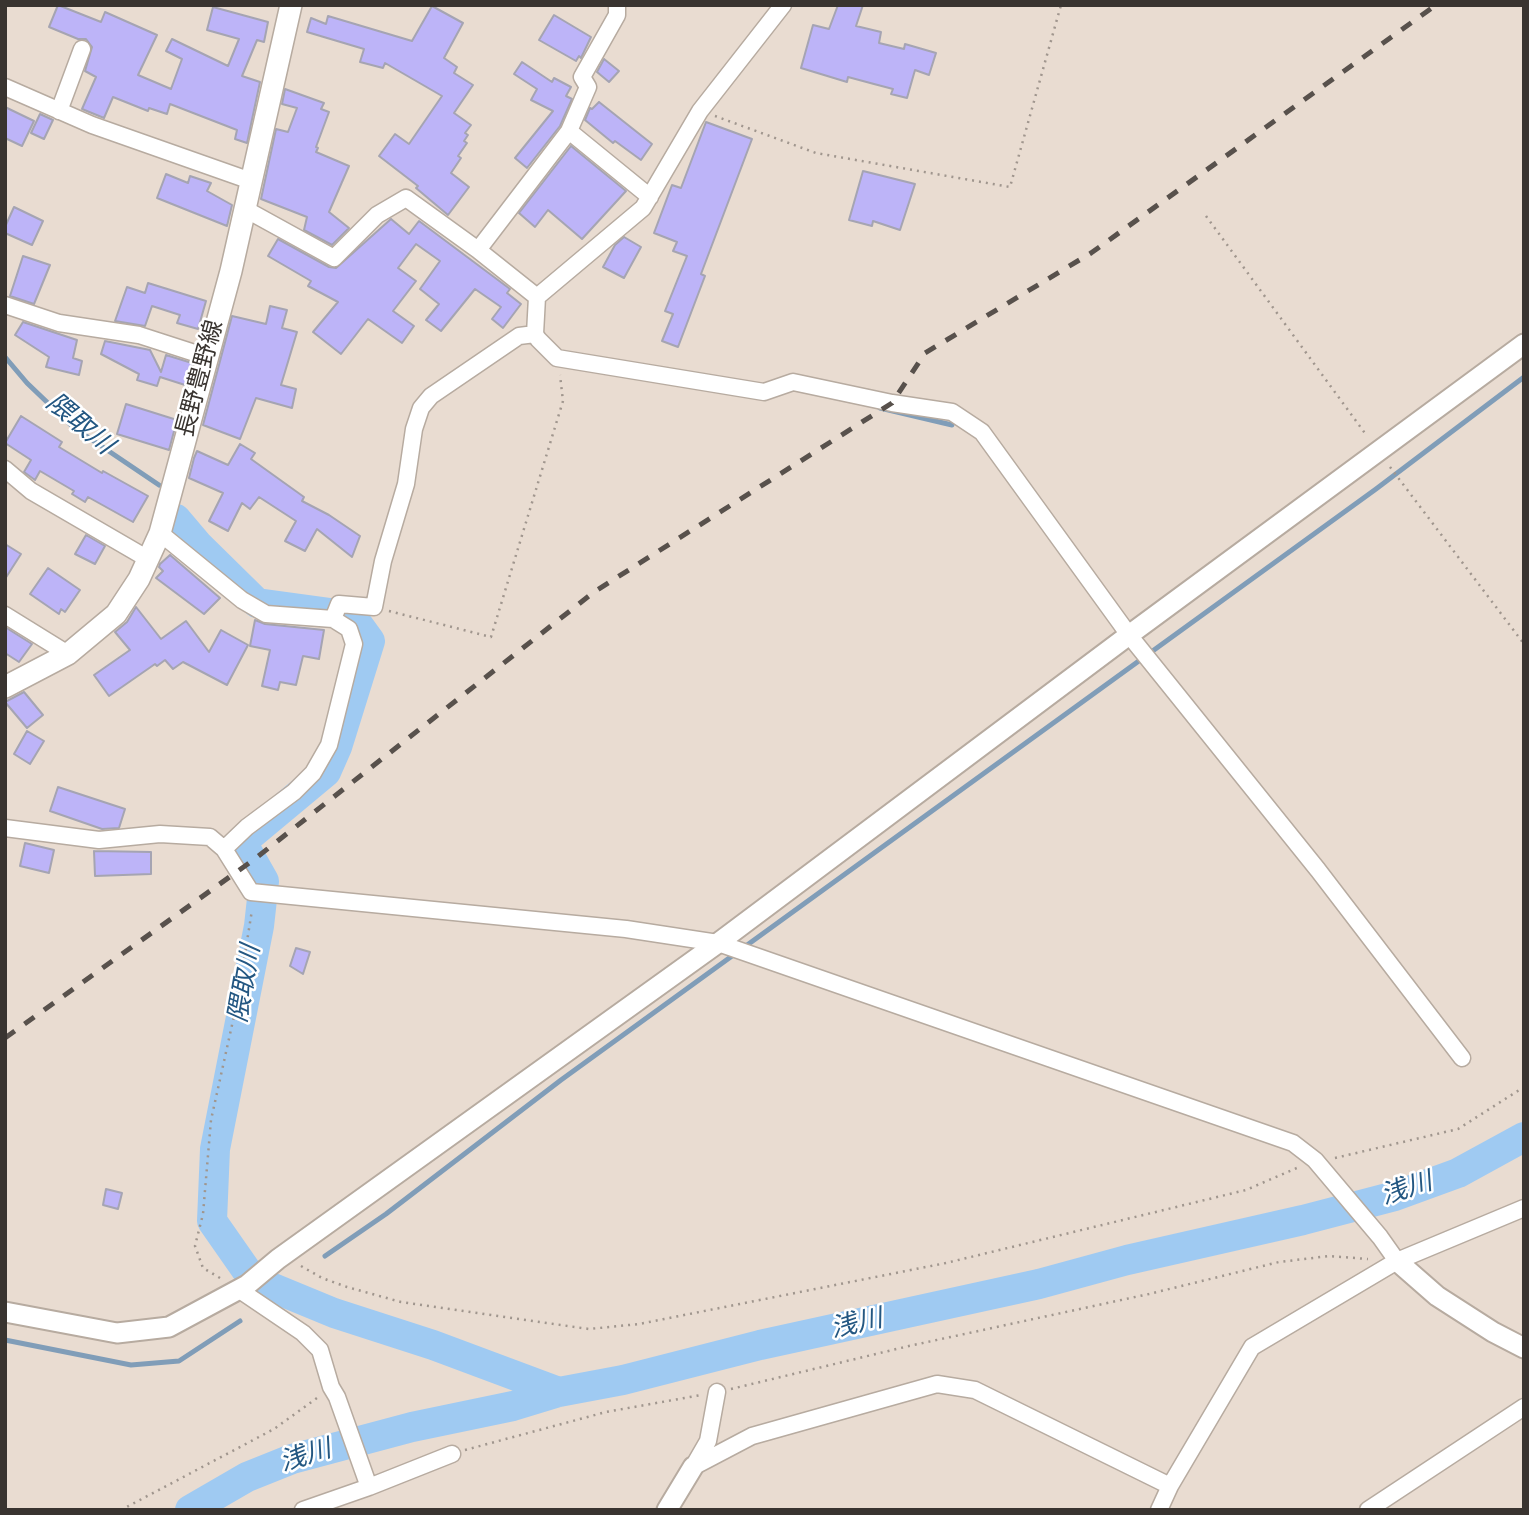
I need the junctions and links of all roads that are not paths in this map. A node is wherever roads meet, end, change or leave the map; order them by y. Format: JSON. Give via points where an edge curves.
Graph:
{"nodes":[{"id":1,"x":291,"y":5,"type":"edge"},
{"id":2,"x":617,"y":5,"type":"edge"},
{"id":3,"x":783,"y":5,"type":"edge"},
{"id":4,"x":82,"y":49,"type":"dead end"},
{"id":5,"x":5,"y":87,"type":"edge"},
{"id":6,"x":59,"y":111,"type":"junction"},
{"id":7,"x":569,"y":131,"type":"junction"},
{"id":8,"x":251,"y":181,"type":"junction"},
{"id":9,"x":650,"y":197,"type":"junction"},
{"id":10,"x":244,"y":209,"type":"junction"},
{"id":11,"x":478,"y":250,"type":"junction"},
{"id":12,"x":537,"y":297,"type":"junction"},
{"id":13,"x":5,"y":305,"type":"edge"},
{"id":14,"x":535,"y":334,"type":"junction"},
{"id":15,"x":1524,"y":344,"type":"edge"},
{"id":16,"x":207,"y":357,"type":"junction"},
{"id":17,"x":5,"y":469,"type":"edge"},
{"id":18,"x":160,"y":533,"type":"junction"},
{"id":19,"x":148,"y":559,"type":"junction"},
{"id":20,"x":5,"y":615,"type":"edge"},
{"id":21,"x":334,"y":615,"type":"junction"},
{"id":22,"x":1129,"y":635,"type":"junction"},
{"id":23,"x":68,"y":654,"type":"junction"},
{"id":24,"x":5,"y":687,"type":"edge"},
{"id":25,"x":5,"y":828,"type":"edge"},
{"id":26,"x":224,"y":849,"type":"junction"},
{"id":27,"x":718,"y":943,"type":"junction"},
{"id":28,"x":1462,"y":1058,"type":"dead end"},
{"id":29,"x":1524,"y":1208,"type":"edge"},
{"id":30,"x":1397,"y":1261,"type":"junction"},
{"id":31,"x":243,"y":1287,"type":"junction"},
{"id":32,"x":5,"y":1312,"type":"edge"},
{"id":33,"x":1524,"y":1348,"type":"edge"},
{"id":34,"x":717,"y":1392,"type":"road end"},
{"id":35,"x":1524,"y":1407,"type":"edge"},
{"id":36,"x":452,"y":1454,"type":"road end"},
{"id":37,"x":693,"y":1466,"type":"junction"},
{"id":38,"x":368,"y":1484,"type":"junction"},
{"id":39,"x":1170,"y":1486,"type":"junction"},
{"id":40,"x":303,"y":1510,"type":"edge"},
{"id":41,"x":667,"y":1510,"type":"edge"},
{"id":42,"x":1159,"y":1510,"type":"edge"},
{"id":43,"x":1368,"y":1510,"type":"edge"}],
"edges":[{"from":1,"to":8,"type":"main road","name":"長野豊野線"},
{"from":2,"to":7,"type":"street","via":[[617,15],[582,77],[588,87]]},
{"from":3,"to":9,"type":"street","via":[[700,110]]},
{"from":4,"to":6,"type":"street"},
{"from":5,"to":6,"type":"street"},
{"from":6,"to":8,"type":"street"},
{"from":7,"to":9,"type":"street"},
{"from":7,"to":11,"type":"street"},
{"from":8,"to":10,"type":"main road","name":"長野豊野線"},
{"from":9,"to":12,"type":"street","via":[[643,208]]},
{"from":10,"to":11,"type":"street","via":[[334,258],[377,215],[406,198]]},
{"from":10,"to":16,"type":"main road","name":"長野豊野線"},
{"from":11,"to":12,"type":"street"},
{"from":12,"to":14,"type":"street"},
{"from":13,"to":16,"type":"street","via":[[59,323],[139,335]]},
{"from":14,"to":21,"type":"street","via":[[519,336],[431,396],[421,408],[374,607],[340,604]]},
{"from":14,"to":22,"type":"street","via":[[557,358],[764,392],[793,382],[952,412],[982,432]]},
{"from":15,"to":22,"type":"street"},
{"from":16,"to":18,"type":"main road","name":"長野豊野線"},
{"from":17,"to":19,"type":"street","via":[[31,491]]},
{"from":18,"to":19,"type":"main road","name":"長野豊野線"},
{"from":18,"to":21,"type":"street","via":[[266,614]]},
{"from":19,"to":23,"type":"main road","name":"長野豊野線","via":[[116,614]]},
{"from":20,"to":23,"type":"street"},
{"from":21,"to":26,"type":"street","via":[[349,629],[354,644],[330,745],[313,773],[294,792]]},
{"from":22,"to":27,"type":"street"},
{"from":22,"to":28,"type":"street"},
{"from":23,"to":24,"type":"main road","name":"長野豊野線"},
{"from":25,"to":26,"type":"street","via":[[99,840],[160,834],[203,836]]},
{"from":26,"to":27,"type":"street","via":[[259,893],[626,929]]},
{"from":27,"to":30,"type":"street","via":[[1293,1143],[1318,1164]]},
{"from":27,"to":31,"type":"street"},
{"from":29,"to":30,"type":"street"},
{"from":30,"to":33,"type":"street","via":[[1437,1296]]},
{"from":30,"to":39,"type":"street","via":[[1252,1347]]},
{"from":31,"to":32,"type":"street","via":[[169,1327],[117,1333]]},
{"from":31,"to":38,"type":"street","via":[[320,1350]]},
{"from":34,"to":37,"type":"street","via":[[708,1441]]},
{"from":35,"to":43,"type":"street"},
{"from":36,"to":38,"type":"street"},
{"from":37,"to":39,"type":"street","via":[[752,1436],[937,1384],[975,1390]]},
{"from":37,"to":41,"type":"street"},
{"from":38,"to":40,"type":"street"},
{"from":39,"to":42,"type":"street"}]}
